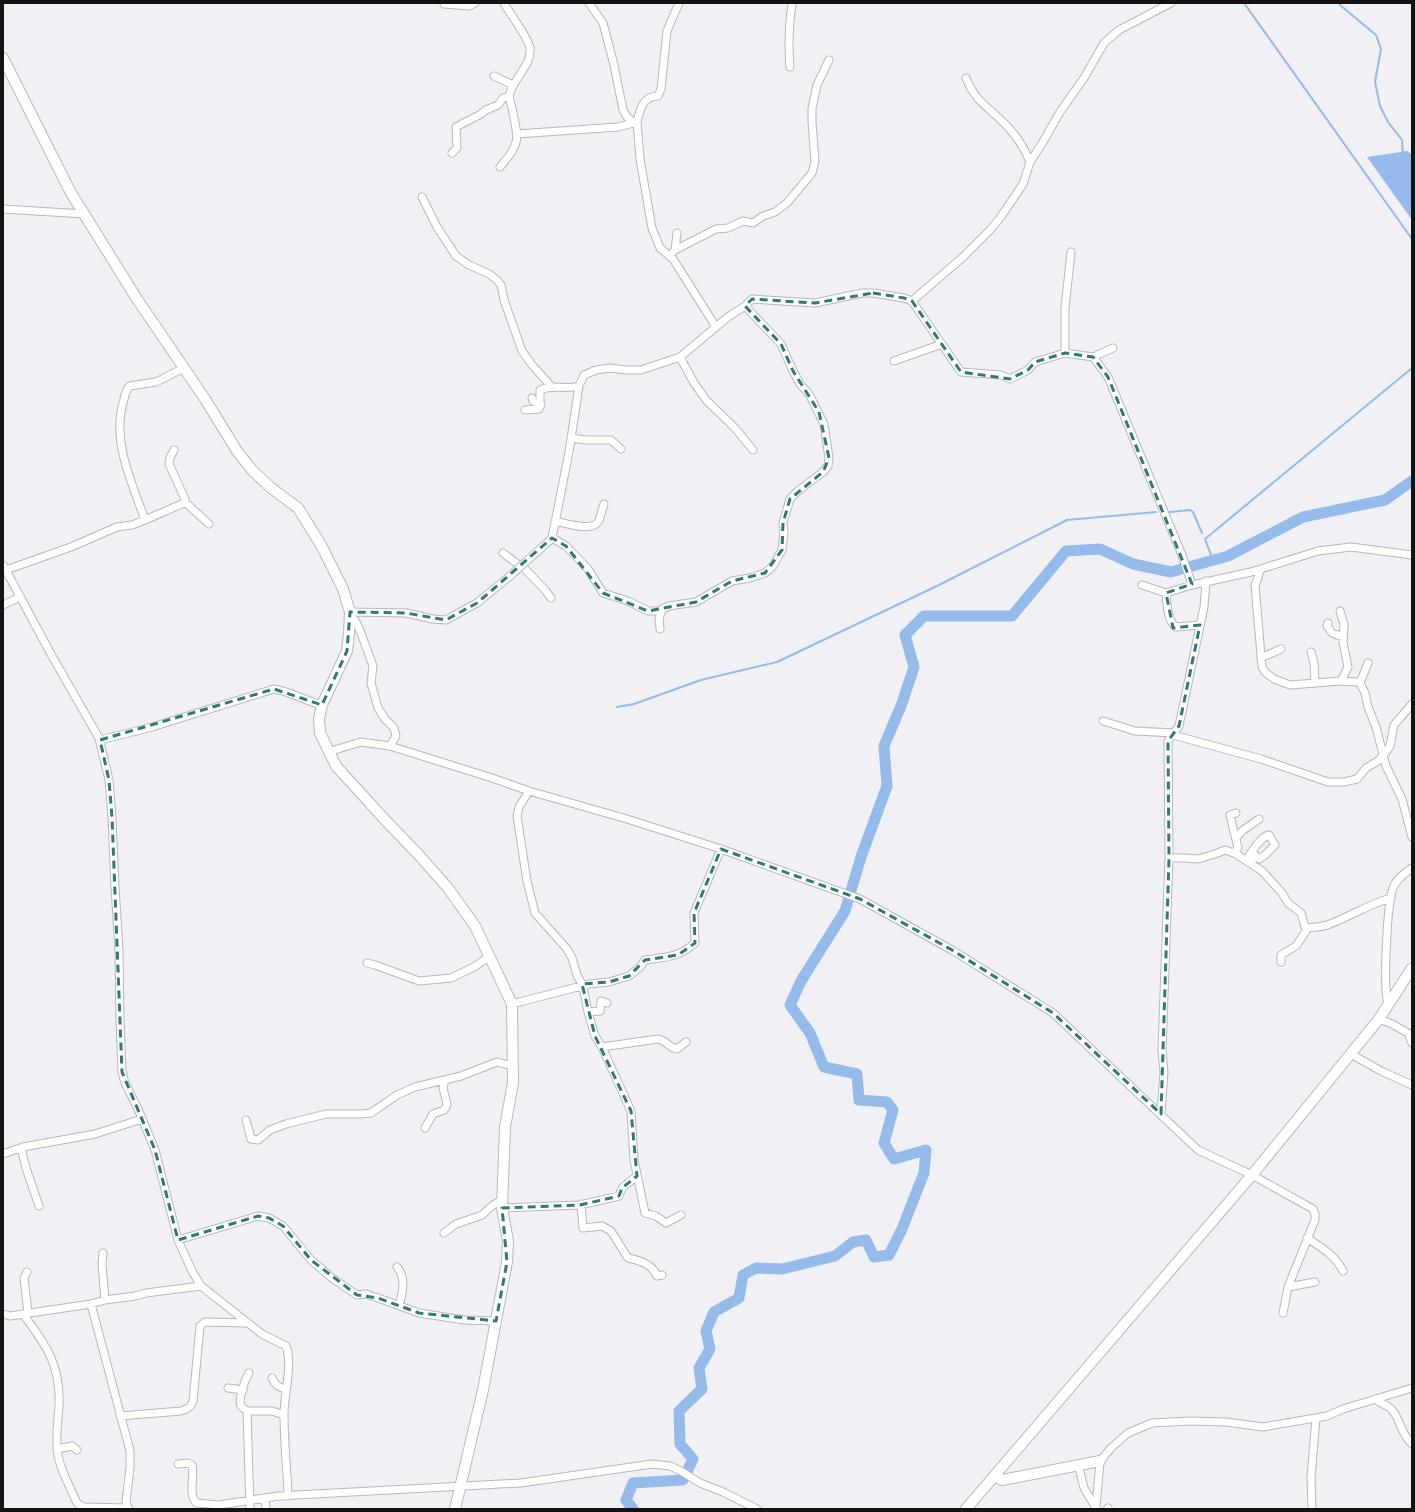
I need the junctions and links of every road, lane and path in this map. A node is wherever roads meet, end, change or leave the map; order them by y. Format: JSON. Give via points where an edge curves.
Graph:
{"nodes":[{"id":1,"x":475,"y":3,"type":"edge"},
{"id":2,"x":504,"y":3,"type":"edge"},
{"id":3,"x":589,"y":3,"type":"edge"},
{"id":4,"x":679,"y":3,"type":"edge"},
{"id":5,"x":792,"y":3,"type":"edge"},
{"id":6,"x":1171,"y":3,"type":"edge"},
{"id":7,"x":444,"y":4,"type":"edge"},
{"id":8,"x":3,"y":58,"type":"edge"},
{"id":9,"x":829,"y":60,"type":"dead end"},
{"id":10,"x":790,"y":66,"type":"dead end"},
{"id":11,"x":494,"y":76,"type":"dead end"},
{"id":12,"x":966,"y":78,"type":"dead end"},
{"id":13,"x":513,"y":85,"type":"junction"},
{"id":14,"x":510,"y":97,"type":"junction"},
{"id":15,"x":637,"y":122,"type":"junction"},
{"id":16,"x":517,"y":134,"type":"junction"},
{"id":17,"x":452,"y":153,"type":"dead end"},
{"id":18,"x":1030,"y":162,"type":"junction"},
{"id":19,"x":500,"y":167,"type":"dead end"},
{"id":20,"x":422,"y":197,"type":"dead end"},
{"id":21,"x":3,"y":209,"type":"edge"},
{"id":22,"x":84,"y":214,"type":"junction"},
{"id":23,"x":677,"y":233,"type":"dead end"},
{"id":24,"x":675,"y":250,"type":"junction"},
{"id":25,"x":1071,"y":252,"type":"dead end"},
{"id":26,"x":670,"y":256,"type":"junction"},
{"id":27,"x":912,"y":301,"type":"junction"},
{"id":28,"x":745,"y":306,"type":"junction"},
{"id":29,"x":716,"y":327,"type":"junction"},
{"id":30,"x":942,"y":344,"type":"junction"},
{"id":31,"x":1113,"y":348,"type":"dead end"},
{"id":32,"x":1065,"y":353,"type":"junction"},
{"id":33,"x":680,"y":357,"type":"junction"},
{"id":34,"x":1093,"y":357,"type":"junction"},
{"id":35,"x":894,"y":361,"type":"dead end"},
{"id":36,"x":184,"y":368,"type":"junction"},
{"id":37,"x":551,"y":386,"type":"junction"},
{"id":38,"x":579,"y":386,"type":"junction"},
{"id":39,"x":532,"y":398,"type":"dead end"},
{"id":40,"x":541,"y":405,"type":"junction"},
{"id":41,"x":525,"y":410,"type":"dead end"},
{"id":42,"x":571,"y":438,"type":"junction"},
{"id":43,"x":621,"y":449,"type":"dead end"},
{"id":44,"x":174,"y":450,"type":"dead end"},
{"id":45,"x":753,"y":450,"type":"dead end"},
{"id":46,"x":185,"y":502,"type":"junction"},
{"id":47,"x":604,"y":504,"type":"dead end"},
{"id":48,"x":145,"y":520,"type":"junction"},
{"id":49,"x":555,"y":521,"type":"junction"},
{"id":50,"x":209,"y":524,"type":"dead end"},
{"id":51,"x":551,"y":539,"type":"junction"},
{"id":52,"x":503,"y":553,"type":"dead end"},
{"id":53,"x":1412,"y":555,"type":"edge"},
{"id":54,"x":4,"y":567,"type":"edge"},
{"id":55,"x":1260,"y":570,"type":"junction"},
{"id":56,"x":1206,"y":581,"type":"junction"},
{"id":57,"x":1142,"y":585,"type":"dead end"},
{"id":58,"x":1192,"y":585,"type":"junction"},
{"id":59,"x":1166,"y":593,"type":"junction"},
{"id":60,"x":20,"y":597,"type":"junction"},
{"id":61,"x":551,"y":598,"type":"dead end"},
{"id":62,"x":3,"y":605,"type":"edge"},
{"id":63,"x":662,"y":611,"type":"junction"},
{"id":64,"x":1340,"y":612,"type":"dead end"},
{"id":65,"x":350,"y":614,"type":"junction"},
{"id":66,"x":1328,"y":623,"type":"dead end"},
{"id":67,"x":1200,"y":625,"type":"junction"},
{"id":68,"x":660,"y":629,"type":"dead end"},
{"id":69,"x":1343,"y":637,"type":"junction"},
{"id":70,"x":1281,"y":648,"type":"dead end"},
{"id":71,"x":1312,"y":652,"type":"dead end"},
{"id":72,"x":1262,"y":658,"type":"junction"},
{"id":73,"x":1368,"y":663,"type":"dead end"},
{"id":74,"x":1341,"y":681,"type":"junction"},
{"id":75,"x":1315,"y":683,"type":"junction"},
{"id":76,"x":1360,"y":683,"type":"junction"},
{"id":77,"x":1412,"y":704,"type":"edge"},
{"id":78,"x":322,"y":705,"type":"junction"},
{"id":79,"x":1103,"y":721,"type":"dead end"},
{"id":80,"x":1174,"y":734,"type":"junction"},
{"id":81,"x":100,"y":740,"type":"junction"},
{"id":82,"x":390,"y":746,"type":"junction"},
{"id":83,"x":328,"y":752,"type":"junction"},
{"id":84,"x":1382,"y":756,"type":"junction"},
{"id":85,"x":529,"y":791,"type":"junction"},
{"id":86,"x":1236,"y":813,"type":"dead end"},
{"id":87,"x":1259,"y":819,"type":"dead end"},
{"id":88,"x":1412,"y":837,"type":"edge"},
{"id":89,"x":1236,"y":838,"type":"junction"},
{"id":90,"x":720,"y":849,"type":"junction"},
{"id":91,"x":1234,"y":853,"type":"junction"},
{"id":92,"x":1169,"y":858,"type":"junction"},
{"id":93,"x":1412,"y":868,"type":"edge"},
{"id":94,"x":1392,"y":898,"type":"junction"},
{"id":95,"x":1308,"y":928,"type":"junction"},
{"id":96,"x":490,"y":956,"type":"junction"},
{"id":97,"x":1281,"y":962,"type":"dead end"},
{"id":98,"x":367,"y":963,"type":"dead end"},
{"id":99,"x":1412,"y":968,"type":"edge"},
{"id":100,"x":583,"y":986,"type":"junction"},
{"id":101,"x":606,"y":1003,"type":"dead end"},
{"id":102,"x":512,"y":1004,"type":"junction"},
{"id":103,"x":1388,"y":1004,"type":"junction"},
{"id":104,"x":588,"y":1012,"type":"junction"},
{"id":105,"x":1379,"y":1018,"type":"junction"},
{"id":106,"x":1410,"y":1032,"type":"edge"},
{"id":107,"x":686,"y":1042,"type":"dead end"},
{"id":108,"x":1412,"y":1043,"type":"edge"},
{"id":109,"x":602,"y":1047,"type":"junction"},
{"id":110,"x":1351,"y":1054,"type":"junction"},
{"id":111,"x":513,"y":1066,"type":"junction"},
{"id":112,"x":445,"y":1080,"type":"junction"},
{"id":113,"x":1412,"y":1085,"type":"edge"},
{"id":114,"x":1161,"y":1114,"type":"junction"},
{"id":115,"x":142,"y":1119,"type":"junction"},
{"id":116,"x":246,"y":1120,"type":"dead end"},
{"id":117,"x":425,"y":1128,"type":"dead end"},
{"id":118,"x":21,"y":1148,"type":"junction"},
{"id":119,"x":3,"y":1154,"type":"edge"},
{"id":120,"x":1252,"y":1174,"type":"junction"},
{"id":121,"x":637,"y":1176,"type":"junction"},
{"id":122,"x":502,"y":1204,"type":"junction"},
{"id":123,"x":581,"y":1204,"type":"junction"},
{"id":124,"x":39,"y":1206,"type":"dead end"},
{"id":125,"x":681,"y":1215,"type":"dead end"},
{"id":126,"x":444,"y":1233,"type":"dead end"},
{"id":127,"x":1307,"y":1238,"type":"junction"},
{"id":128,"x":178,"y":1240,"type":"junction"},
{"id":129,"x":103,"y":1253,"type":"dead end"},
{"id":130,"x":397,"y":1267,"type":"dead end"},
{"id":131,"x":1343,"y":1271,"type":"dead end"},
{"id":132,"x":27,"y":1272,"type":"dead end"},
{"id":133,"x":662,"y":1275,"type":"dead end"},
{"id":134,"x":1315,"y":1282,"type":"dead end"},
{"id":135,"x":201,"y":1286,"type":"junction"},
{"id":136,"x":1288,"y":1286,"type":"junction"},
{"id":137,"x":105,"y":1300,"type":"junction"},
{"id":138,"x":91,"y":1304,"type":"junction"},
{"id":139,"x":399,"y":1305,"type":"junction"},
{"id":140,"x":26,"y":1313,"type":"junction"},
{"id":141,"x":1283,"y":1313,"type":"dead end"},
{"id":142,"x":3,"y":1314,"type":"edge"},
{"id":143,"x":496,"y":1320,"type":"junction"},
{"id":144,"x":248,"y":1323,"type":"junction"},
{"id":145,"x":249,"y":1373,"type":"dead end"},
{"id":146,"x":272,"y":1378,"type":"dead end"},
{"id":147,"x":228,"y":1388,"type":"dead end"},
{"id":148,"x":1412,"y":1388,"type":"edge"},
{"id":149,"x":285,"y":1389,"type":"junction"},
{"id":150,"x":243,"y":1390,"type":"junction"},
{"id":151,"x":1375,"y":1399,"type":"junction"},
{"id":152,"x":246,"y":1411,"type":"junction"},
{"id":153,"x":284,"y":1415,"type":"junction"},
{"id":154,"x":120,"y":1416,"type":"junction"},
{"id":155,"x":1316,"y":1418,"type":"junction"},
{"id":156,"x":1412,"y":1444,"type":"edge"},
{"id":157,"x":57,"y":1449,"type":"junction"},
{"id":158,"x":77,"y":1450,"type":"dead end"},
{"id":159,"x":1100,"y":1461,"type":"junction"},
{"id":160,"x":178,"y":1464,"type":"dead end"},
{"id":161,"x":1078,"y":1464,"type":"junction"},
{"id":162,"x":994,"y":1476,"type":"junction"},
{"id":163,"x":460,"y":1486,"type":"junction"},
{"id":164,"x":288,"y":1496,"type":"junction"},
{"id":165,"x":265,"y":1498,"type":"junction"},
{"id":166,"x":251,"y":1501,"type":"junction"},
{"id":167,"x":203,"y":1503,"type":"junction"},
{"id":168,"x":102,"y":1508,"type":"edge"},
{"id":169,"x":1097,"y":1508,"type":"edge"},
{"id":170,"x":128,"y":1509,"type":"edge"},
{"id":171,"x":191,"y":1509,"type":"edge"},
{"id":172,"x":250,"y":1509,"type":"edge"},
{"id":173,"x":266,"y":1509,"type":"edge"},
{"id":174,"x":455,"y":1509,"type":"edge"},
{"id":175,"x":757,"y":1509,"type":"edge"},
{"id":176,"x":966,"y":1509,"type":"edge"},
{"id":177,"x":1312,"y":1509,"type":"edge"}],
"edges":[{"from":1,"to":7,"type":"street","via":[[469,6]]},
{"from":2,"to":13,"type":"street","via":[[528,42],[530,51],[527,63]]},
{"from":3,"to":15,"type":"street","via":[[604,23],[623,110],[627,117]]},
{"from":4,"to":15,"type":"street","via":[[667,31],[662,89],[658,96],[646,99]]},
{"from":5,"to":10,"type":"street","via":[[788,25]]},
{"from":6,"to":18,"type":"street","via":[[1119,30],[1104,43]]},
{"from":8,"to":22,"type":"street"},
{"from":9,"to":24,"type":"street","via":[[817,85],[812,108],[815,161],[812,173],[787,203],[775,212],[753,223],[743,222],[728,228],[716,229]]},
{"from":11,"to":13,"type":"street"},
{"from":12,"to":18,"type":"street","via":[[978,99],[1018,139]]},
{"from":13,"to":14,"type":"street"},
{"from":14,"to":16,"type":"street"},
{"from":14,"to":17,"type":"street","via":[[503,98],[498,104],[456,127],[458,148]]},
{"from":15,"to":16,"type":"street","via":[[618,127]]},
{"from":15,"to":26,"type":"street","via":[[650,219],[660,248]]},
{"from":16,"to":19,"type":"street","via":[[516,146]]},
{"from":18,"to":27,"type":"street","via":[[1023,184],[996,224],[963,257]]},
{"from":20,"to":37,"type":"street","via":[[456,256],[489,274],[501,285],[522,351]]},
{"from":21,"to":22,"type":"street"},
{"from":22,"to":36,"type":"street","via":[[137,300]]},
{"from":23,"to":24,"type":"street"},
{"from":24,"to":26,"type":"street"},
{"from":25,"to":32,"type":"street","via":[[1065,308]]},
{"from":26,"to":29,"type":"street"},
{"from":27,"to":28,"type":"street","via":[[898,296],[868,293],[815,303],[752,299]]},
{"from":27,"to":30,"type":"street"},
{"from":28,"to":29,"type":"street"},
{"from":28,"to":63,"type":"street","via":[[781,344],[800,384],[809,394],[824,424],[828,466],[790,499],[782,523],[782,550],[773,566],[750,578],[732,581],[696,602],[669,606]]},
{"from":29,"to":33,"type":"street"},
{"from":30,"to":32,"type":"street","via":[[961,372],[1010,378],[1028,370],[1035,362]]},
{"from":30,"to":35,"type":"street"},
{"from":31,"to":34,"type":"street"},
{"from":32,"to":34,"type":"street"},
{"from":33,"to":38,"type":"street","via":[[641,370],[596,370],[584,375]]},
{"from":33,"to":45,"type":"street","via":[[707,401]]},
{"from":34,"to":58,"type":"street","via":[[1108,377]]},
{"from":36,"to":48,"type":"street","via":[[156,382],[130,386],[126,391],[120,413],[119,428],[123,456]]},
{"from":36,"to":65,"type":"street","via":[[237,452],[270,487],[298,508],[321,545],[343,589]]},
{"from":37,"to":38,"type":"street"},
{"from":37,"to":40,"type":"street","via":[[540,390]]},
{"from":38,"to":42,"type":"street"},
{"from":39,"to":40,"type":"street","via":[[533,402]]},
{"from":40,"to":41,"type":"street","via":[[539,409]]},
{"from":42,"to":43,"type":"street","via":[[611,440]]},
{"from":42,"to":49,"type":"street"},
{"from":44,"to":46,"type":"street","via":[[169,464]]},
{"from":46,"to":48,"type":"street"},
{"from":46,"to":50,"type":"street"},
{"from":47,"to":49,"type":"street","via":[[598,522],[593,526]]},
{"from":48,"to":54,"type":"street","via":[[117,527],[71,547]]},
{"from":49,"to":51,"type":"street"},
{"from":51,"to":63,"type":"street","via":[[566,546],[588,569],[603,592],[648,611]]},
{"from":51,"to":65,"type":"street","bridge":true,"via":[[477,603],[446,620],[433,620],[406,613]]},
{"from":52,"to":61,"type":"street","via":[[521,566]]},
{"from":53,"to":55,"type":"street","via":[[1351,547],[1318,551]]},
{"from":54,"to":60,"type":"street"},
{"from":55,"to":56,"type":"street"},
{"from":55,"to":72,"type":"street","via":[[1255,585]]},
{"from":56,"to":58,"type":"street"},
{"from":56,"to":67,"type":"street"},
{"from":57,"to":59,"type":"street"},
{"from":58,"to":59,"type":"street"},
{"from":59,"to":67,"type":"street","via":[[1172,624],[1176,627]]},
{"from":60,"to":62,"type":"street"},
{"from":60,"to":81,"type":"street"},
{"from":63,"to":68,"type":"street","via":[[659,618]]},
{"from":64,"to":69,"type":"street","via":[[1344,624]]},
{"from":65,"to":78,"type":"street","via":[[347,650]]},
{"from":65,"to":82,"type":"street","via":[[361,633],[373,666],[371,683],[378,708],[394,728],[396,736]]},
{"from":66,"to":69,"type":"street","via":[[1329,630]]},
{"from":67,"to":80,"type":"street","via":[[1179,726]]},
{"from":69,"to":74,"type":"street","via":[[1348,667]]},
{"from":70,"to":72,"type":"street"},
{"from":71,"to":75,"type":"street"},
{"from":72,"to":75,"type":"street","via":[[1262,667],[1274,679],[1290,685]]},
{"from":73,"to":76,"type":"street"},
{"from":74,"to":75,"type":"street"},
{"from":74,"to":76,"type":"street"},
{"from":76,"to":84,"type":"street","via":[[1376,727]]},
{"from":77,"to":84,"type":"street","via":[[1394,725],[1390,746]]},
{"from":78,"to":81,"type":"street","via":[[274,689],[152,727]]},
{"from":78,"to":83,"type":"street","via":[[320,733]]},
{"from":79,"to":80,"type":"street","via":[[1134,731]]},
{"from":80,"to":84,"type":"street","via":[[1333,783],[1357,779],[1366,768]]},
{"from":80,"to":92,"type":"street","via":[[1168,741]]},
{"from":81,"to":115,"type":"street","via":[[109,780],[112,816],[122,1072]]},
{"from":82,"to":83,"type":"street","via":[[361,742]]},
{"from":82,"to":85,"type":"street"},
{"from":83,"to":96,"type":"street","via":[[343,775],[448,888],[475,926]]},
{"from":84,"to":88,"type":"street","via":[[1402,799]]},
{"from":85,"to":90,"type":"street"},
{"from":85,"to":100,"type":"street","via":[[519,807],[517,816],[535,914],[567,949]]},
{"from":86,"to":89,"type":"street","via":[[1230,815]]},
{"from":87,"to":89,"type":"street"},
{"from":89,"to":91,"type":"street","via":[[1238,848]]},
{"from":90,"to":100,"type":"street","via":[[694,913],[695,943],[678,955],[644,960],[629,976]]},
{"from":90,"to":114,"type":"street","via":[[860,899],[952,950],[1053,1013]]},
{"from":91,"to":92,"type":"street","via":[[1225,850],[1198,859]]},
{"from":91,"to":95,"type":"street","via":[[1262,871],[1288,903],[1301,913],[1305,927]]},
{"from":92,"to":114,"type":"street"},
{"from":93,"to":94,"type":"street","via":[[1393,887]]},
{"from":94,"to":95,"type":"street","via":[[1328,925]]},
{"from":94,"to":103,"type":"street","via":[[1386,980]]},
{"from":95,"to":97,"type":"street","via":[[1296,946],[1282,955]]},
{"from":96,"to":98,"type":"street","via":[[451,978],[419,980]]},
{"from":96,"to":102,"type":"street"},
{"from":99,"to":103,"type":"street"},
{"from":100,"to":102,"type":"street"},
{"from":100,"to":104,"type":"street"},
{"from":101,"to":104,"type":"street","via":[[601,1001],[600,1011]]},
{"from":102,"to":111,"type":"street"},
{"from":103,"to":105,"type":"street"},
{"from":104,"to":109,"type":"street","via":[[595,1036]]},
{"from":105,"to":106,"type":"street"},
{"from":105,"to":110,"type":"street"},
{"from":106,"to":108,"type":"street"},
{"from":107,"to":109,"type":"street","via":[[677,1049],[662,1039]]},
{"from":109,"to":121,"type":"street","via":[[631,1111]]},
{"from":110,"to":113,"type":"street"},
{"from":110,"to":120,"type":"street"},
{"from":111,"to":112,"type":"street","via":[[497,1062]]},
{"from":111,"to":122,"type":"street","via":[[513,1083],[505,1127]]},
{"from":112,"to":116,"type":"street","via":[[415,1087],[371,1112],[326,1114],[270,1130],[258,1140],[251,1139]]},
{"from":112,"to":117,"type":"street","via":[[443,1088],[446,1107],[432,1114]]},
{"from":114,"to":120,"type":"street","via":[[1198,1150]]},
{"from":115,"to":118,"type":"street","via":[[95,1134]]},
{"from":115,"to":128,"type":"street","via":[[155,1150]]},
{"from":118,"to":119,"type":"street"},
{"from":118,"to":124,"type":"street"},
{"from":120,"to":127,"type":"street","via":[[1313,1209],[1315,1220]]},
{"from":120,"to":162,"type":"street"},
{"from":121,"to":123,"type":"street","via":[[622,1188],[619,1196]]},
{"from":121,"to":125,"type":"street","via":[[645,1213],[656,1216],[666,1223]]},
{"from":122,"to":123,"type":"street"},
{"from":122,"to":126,"type":"street","via":[[493,1204],[482,1215],[456,1224]]},
{"from":122,"to":143,"type":"street","via":[[508,1241],[507,1262]]},
{"from":123,"to":133,"type":"street","via":[[583,1228],[602,1226],[611,1231],[628,1258],[649,1266],[657,1276]]},
{"from":127,"to":131,"type":"street","via":[[1333,1256]]},
{"from":127,"to":136,"type":"street"},
{"from":128,"to":135,"type":"street"},
{"from":128,"to":139,"type":"street","via":[[258,1216],[269,1218],[283,1226],[311,1260],[357,1295],[366,1294]]},
{"from":129,"to":137,"type":"street"},
{"from":130,"to":139,"type":"street","via":[[401,1271],[403,1283]]},
{"from":132,"to":140,"type":"street","via":[[24,1278]]},
{"from":134,"to":136,"type":"street"},
{"from":135,"to":137,"type":"street"},
{"from":135,"to":144,"type":"street"},
{"from":136,"to":141,"type":"street"},
{"from":137,"to":138,"type":"street"},
{"from":138,"to":140,"type":"street"},
{"from":138,"to":154,"type":"street"},
{"from":139,"to":143,"type":"street","via":[[419,1313],[464,1320]]},
{"from":140,"to":142,"type":"street","via":[[10,1316]]},
{"from":140,"to":157,"type":"street","via":[[45,1344],[58,1377],[60,1394]]},
{"from":143,"to":163,"type":"street","via":[[483,1390]]},
{"from":144,"to":149,"type":"street","via":[[262,1334],[286,1346],[289,1370]]},
{"from":144,"to":154,"type":"street","via":[[205,1322],[200,1326],[193,1400],[187,1409]]},
{"from":145,"to":150,"type":"street"},
{"from":146,"to":149,"type":"street","via":[[274,1384]]},
{"from":147,"to":150,"type":"street"},
{"from":148,"to":151,"type":"street"},
{"from":149,"to":153,"type":"street"},
{"from":150,"to":152,"type":"street","via":[[241,1406]]},
{"from":151,"to":155,"type":"street"},
{"from":151,"to":156,"type":"street","via":[[1394,1412],[1406,1438]]},
{"from":152,"to":153,"type":"street","via":[[272,1411]]},
{"from":152,"to":166,"type":"street"},
{"from":153,"to":164,"type":"street"},
{"from":154,"to":170,"type":"street","via":[[130,1451],[126,1502]]},
{"from":155,"to":159,"type":"street","via":[[1263,1427],[1226,1422],[1152,1423],[1128,1433]]},
{"from":155,"to":177,"type":"street","via":[[1311,1477]]},
{"from":157,"to":158,"type":"street","via":[[72,1446]]},
{"from":157,"to":168,"type":"street","via":[[59,1461],[78,1504]]},
{"from":159,"to":161,"type":"street"},
{"from":159,"to":169,"type":"street"},
{"from":160,"to":167,"type":"street","via":[[192,1465],[192,1498],[196,1503]]},
{"from":161,"to":162,"type":"street","via":[[1002,1480]]},
{"from":161,"to":169,"type":"street","via":[[1084,1488]]},
{"from":162,"to":176,"type":"street"},
{"from":163,"to":164,"type":"street"},
{"from":163,"to":174,"type":"street"},
{"from":163,"to":175,"type":"street","via":[[521,1483],[652,1464],[670,1466]]},
{"from":164,"to":165,"type":"street"},
{"from":165,"to":166,"type":"street"},
{"from":165,"to":173,"type":"street"},
{"from":166,"to":167,"type":"street","via":[[219,1505]]},
{"from":166,"to":172,"type":"street"},
{"from":167,"to":171,"type":"street"},
{"from":168,"to":170,"type":"street"}]}
